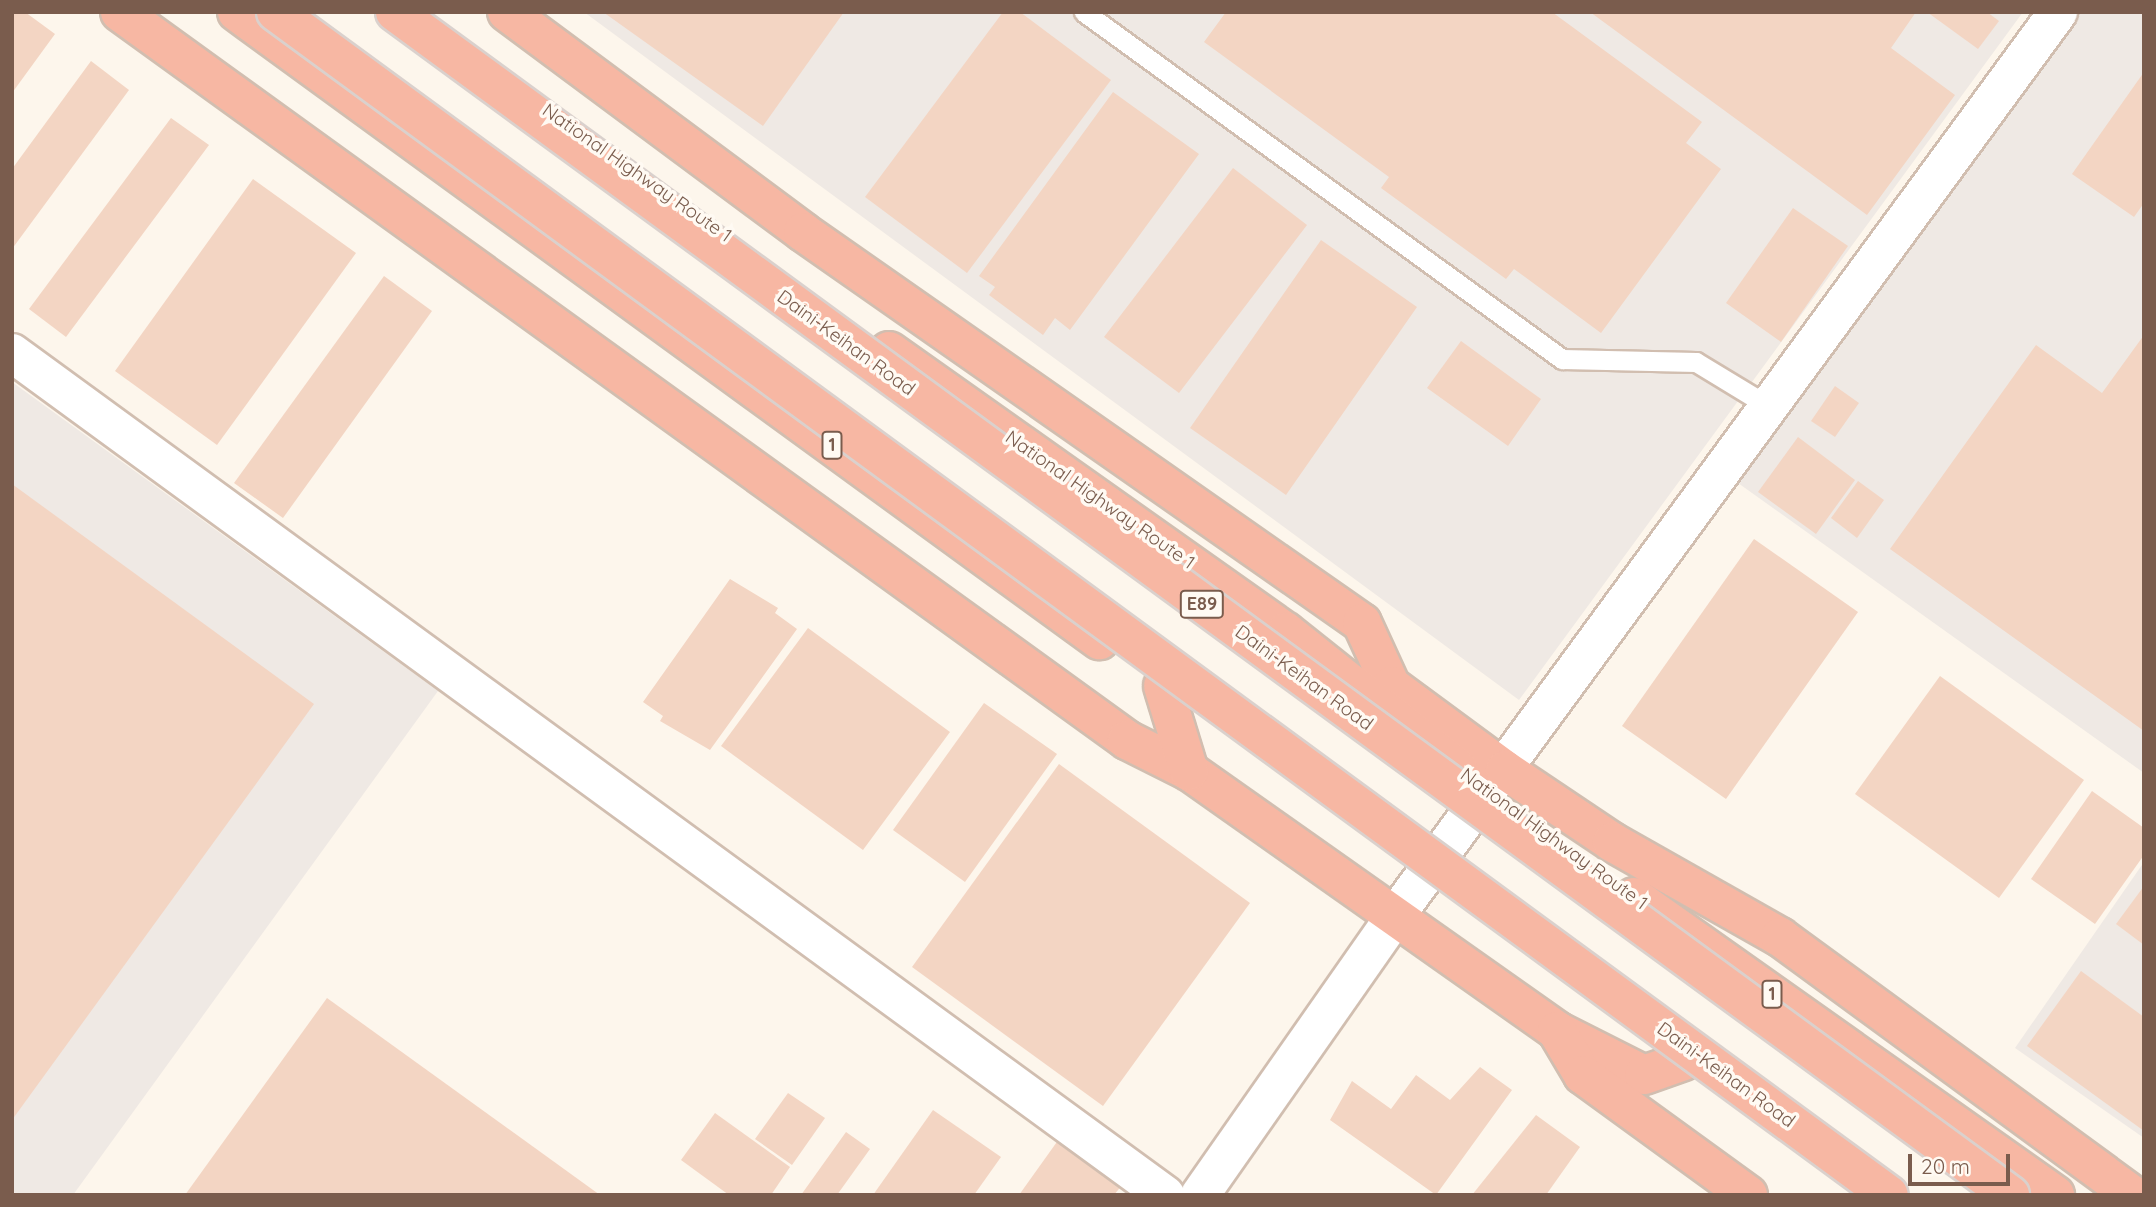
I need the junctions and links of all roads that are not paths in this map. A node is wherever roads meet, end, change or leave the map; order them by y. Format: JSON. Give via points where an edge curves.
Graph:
{"nodes":[{"id":1,"x":120,"y":12,"type":"edge"},
{"id":2,"x":237,"y":12,"type":"edge"},
{"id":3,"x":275,"y":12,"type":"edge"},
{"id":4,"x":395,"y":12,"type":"edge"},
{"id":5,"x":410,"y":12,"type":"edge"},
{"id":6,"x":507,"y":12,"type":"edge"},
{"id":7,"x":1084,"y":12,"type":"edge"},
{"id":8,"x":2058,"y":12,"type":"edge"},
{"id":9,"x":12,"y":353,"type":"edge"},
{"id":10,"x":1770,"y":407,"type":"junction"},
{"id":11,"x":1286,"y":632,"type":"junction"},
{"id":12,"x":1163,"y":686,"type":"junction"},
{"id":13,"x":1391,"y":686,"type":"junction"},
{"id":14,"x":1189,"y":771,"type":"junction"},
{"id":15,"x":1497,"y":782,"type":"junction"},
{"id":16,"x":1426,"y":877,"type":"junction"},
{"id":17,"x":1694,"y":886,"type":"junction"},
{"id":18,"x":1395,"y":916,"type":"junction"},
{"id":19,"x":1774,"y":996,"type":"junction"},
{"id":20,"x":1557,"y":1031,"type":"junction"},
{"id":21,"x":1684,"y":1061,"type":"junction"},
{"id":22,"x":1165,"y":1195,"type":"edge"},
{"id":23,"x":1200,"y":1195,"type":"edge"},
{"id":24,"x":1748,"y":1195,"type":"edge"},
{"id":25,"x":1867,"y":1195,"type":"edge"},
{"id":26,"x":1889,"y":1195,"type":"edge"},
{"id":27,"x":2010,"y":1195,"type":"edge"},
{"id":28,"x":2055,"y":1195,"type":"edge"},
{"id":29,"x":2132,"y":1195,"type":"edge"}],
"edges":[{"from":1,"to":14,"type":"highway","via":[[1127,740]]},
{"from":2,"to":12,"type":"highway","number":"1"},
{"from":3,"to":26,"type":"highway","name":"Daini-Keihan Road","bridge":true},
{"from":4,"to":27,"type":"highway","name":"Daini-Keihan Road","number":"E89","bridge":true},
{"from":5,"to":11,"type":"highway","name":"National Highway Route 1","number":"1"},
{"from":6,"to":13,"type":"highway","via":[[803,232],[1362,623]]},
{"from":7,"to":10,"type":"lane","via":[[1562,359],[1696,362]]},
{"from":8,"to":10,"type":"street"},
{"from":9,"to":22,"type":"street"},
{"from":10,"to":15,"type":"street"},
{"from":11,"to":13,"type":"highway","via":[[1309,636]]},
{"from":11,"to":15,"type":"highway","name":"National Highway Route 1","number":"1"},
{"from":12,"to":14,"type":"highway"},
{"from":12,"to":16,"type":"highway","number":"1"},
{"from":13,"to":15,"type":"highway"},
{"from":14,"to":18,"type":"highway"},
{"from":15,"to":16,"type":"street"},
{"from":15,"to":17,"type":"highway"},
{"from":15,"to":19,"type":"highway","name":"National Highway Route 1","number":"1"},
{"from":16,"to":18,"type":"street"},
{"from":16,"to":21,"type":"highway","number":"1"},
{"from":17,"to":19,"type":"highway","via":[[1713,926]]},
{"from":17,"to":29,"type":"highway","via":[[1780,937]]},
{"from":18,"to":20,"type":"highway"},
{"from":18,"to":23,"type":"street"},
{"from":19,"to":28,"type":"highway","name":"National Highway Route 1","number":"1"},
{"from":20,"to":21,"type":"highway","via":[[1644,1075]]},
{"from":20,"to":24,"type":"highway","via":[[1583,1075]]},
{"from":21,"to":25,"type":"highway","number":"1"}]}
